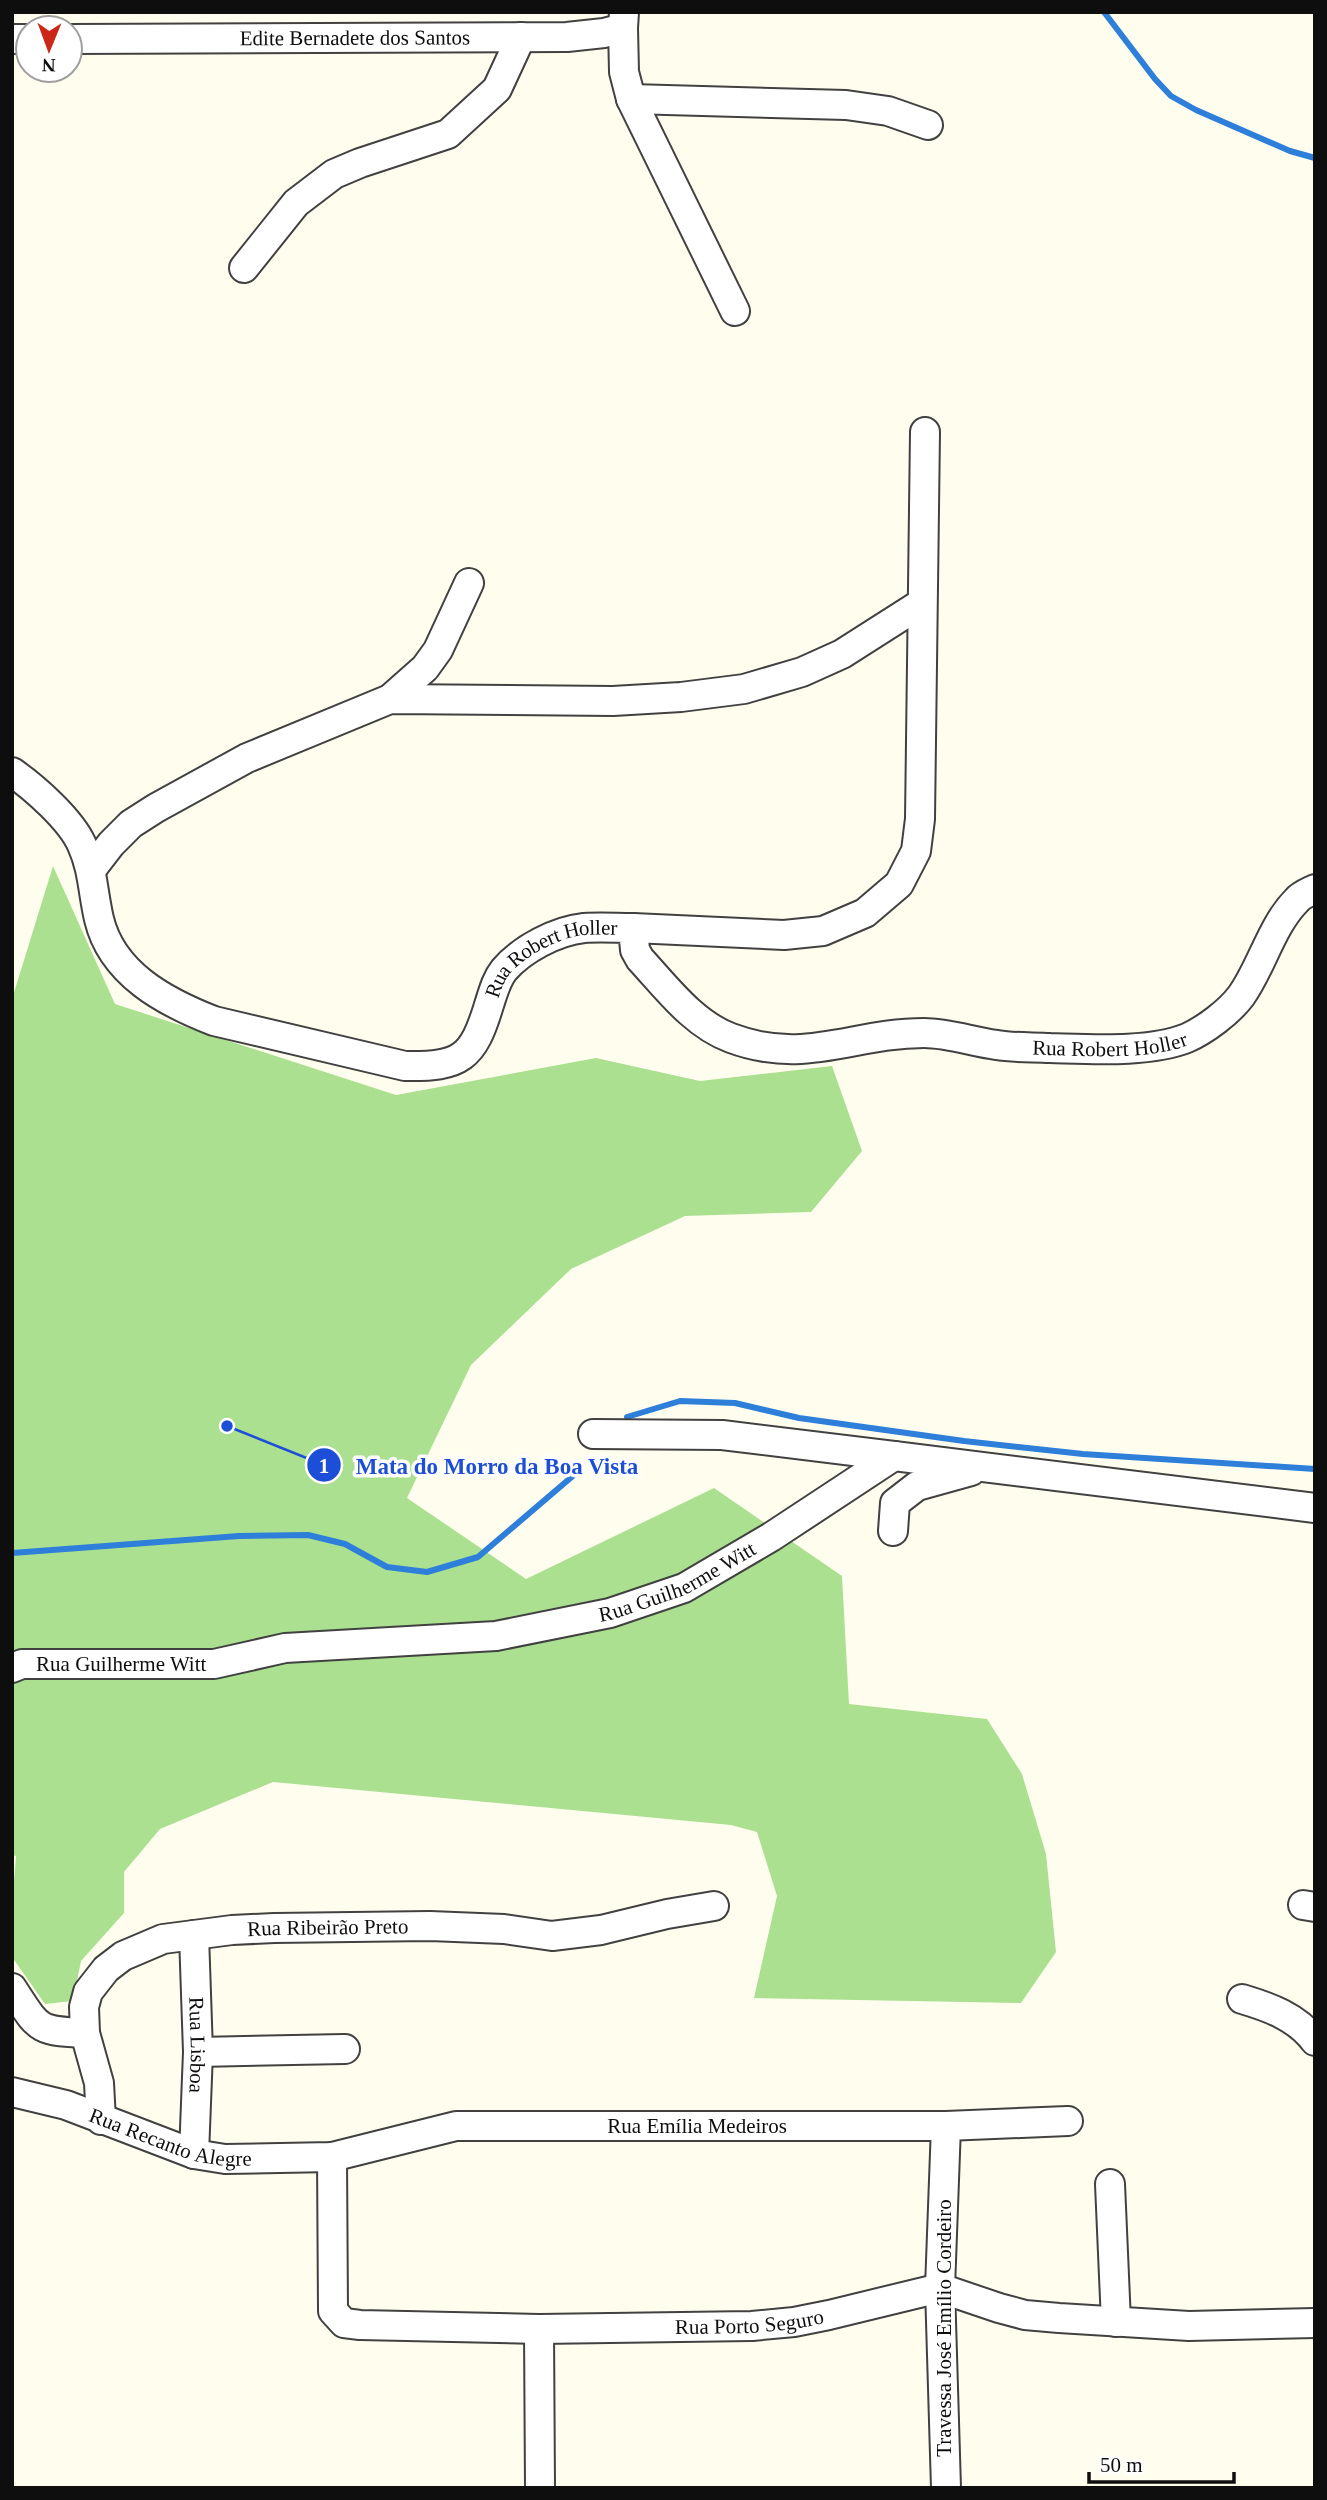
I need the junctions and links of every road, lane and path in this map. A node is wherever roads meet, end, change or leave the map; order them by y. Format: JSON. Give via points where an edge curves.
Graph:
{"nodes":[{"id":1,"x":624,"y":20,"type":"edge"},
{"id":2,"x":521,"y":37,"type":"junction"},
{"id":3,"x":84,"y":39,"type":"edge"},
{"id":4,"x":631,"y":99,"type":"junction"},
{"id":5,"x":928,"y":125,"type":"dead end"},
{"id":6,"x":244,"y":268,"type":"dead end"},
{"id":7,"x":736,"y":311,"type":"dead end"},
{"id":8,"x":925,"y":432,"type":"dead end"},
{"id":9,"x":469,"y":583,"type":"dead end"},
{"id":10,"x":922,"y":603,"type":"junction"},
{"id":11,"x":430,"y":661,"type":"junction"},
{"id":12,"x":390,"y":699,"type":"junction"},
{"id":13,"x":463,"y":700,"type":"junction"},
{"id":14,"x":12,"y":772,"type":"edge"},
{"id":15,"x":91,"y":870,"type":"junction"},
{"id":16,"x":1315,"y":889,"type":"edge"},
{"id":17,"x":633,"y":928,"type":"junction"},
{"id":18,"x":593,"y":1434,"type":"dead end"},
{"id":19,"x":894,"y":1456,"type":"junction"},
{"id":20,"x":985,"y":1468,"type":"junction"},
{"id":21,"x":1315,"y":1508,"type":"edge"},
{"id":22,"x":893,"y":1531,"type":"dead end"},
{"id":23,"x":12,"y":1668,"type":"edge"},
{"id":24,"x":714,"y":1906,"type":"dead end"},
{"id":25,"x":194,"y":1935,"type":"junction"},
{"id":26,"x":12,"y":1988,"type":"edge"},
{"id":27,"x":1242,"y":1999,"type":"dead end"},
{"id":28,"x":85,"y":2032,"type":"junction"},
{"id":29,"x":1315,"y":2041,"type":"edge"},
{"id":30,"x":345,"y":2049,"type":"dead end"},
{"id":31,"x":198,"y":2052,"type":"junction"},
{"id":32,"x":12,"y":2092,"type":"edge"},
{"id":33,"x":100,"y":2120,"type":"junction"},
{"id":34,"x":1068,"y":2121,"type":"dead end"},
{"id":35,"x":946,"y":2126,"type":"junction"},
{"id":36,"x":194,"y":2154,"type":"junction"},
{"id":37,"x":332,"y":2157,"type":"junction"},
{"id":38,"x":1110,"y":2184,"type":"dead end"},
{"id":39,"x":940,"y":2287,"type":"junction"},
{"id":40,"x":1116,"y":2322,"type":"junction"},
{"id":41,"x":1315,"y":2323,"type":"edge"},
{"id":42,"x":539,"y":2329,"type":"junction"},
{"id":43,"x":540,"y":2488,"type":"edge"},
{"id":44,"x":946,"y":2488,"type":"edge"}],
"edges":[{"from":1,"to":2,"type":"street","name":"Edite Bernadete dos Santos","via":[[604,33]]},
{"from":1,"to":4,"type":"street","via":[[624,72]]},
{"from":2,"to":3,"type":"street","name":"Edite Bernadete dos Santos"},
{"from":2,"to":6,"type":"street","via":[[497,89],[448,134],[334,174],[296,204]]},
{"from":4,"to":5,"type":"street","via":[[846,105],[888,111]]},
{"from":4,"to":7,"type":"street"},
{"from":8,"to":10,"type":"street"},
{"from":9,"to":11,"type":"street"},
{"from":10,"to":13,"type":"street","via":[[842,654],[744,689],[613,701]]},
{"from":10,"to":17,"type":"street","via":[[920,819],[916,851],[899,884],[865,913],[823,931],[784,935]]},
{"from":11,"to":12,"type":"street"},
{"from":11,"to":13,"type":"street"},
{"from":12,"to":13,"type":"street"},
{"from":12,"to":15,"type":"street","via":[[247,758],[156,808],[131,824]]},
{"from":14,"to":15,"type":"street","name":"Rua Robert Holler","via":[[70,826]]},
{"from":15,"to":17,"type":"street","name":"Rua Robert Holler","via":[[99,920],[110,947],[126,970],[161,996],[214,1021],[405,1066],[433,1067],[458,1060],[481,1031],[503,971],[550,937],[582,928]]},
{"from":16,"to":17,"type":"street","name":"Rua Robert Holler","via":[[1298,898],[1287,912],[1239,998],[1186,1038],[1141,1048],[998,1046],[926,1033],[815,1049],[759,1047],[698,1020],[640,959]]},
{"from":18,"to":19,"type":"street","via":[[722,1435]]},
{"from":19,"to":20,"type":"street"},
{"from":19,"to":23,"type":"street","name":"Rua Guilherme Witt","via":[[771,1538],[684,1588],[610,1613],[496,1636],[285,1648],[214,1664],[22,1664]]},
{"from":20,"to":21,"type":"street"},
{"from":20,"to":22,"type":"street","via":[[917,1486],[895,1503]]},
{"from":24,"to":25,"type":"street","name":"Rua Ribeirão Preto","via":[[552,1936],[430,1926],[274,1928]]},
{"from":25,"to":28,"type":"street","name":"Rua Ribeirão Preto","via":[[163,1939],[122,1956],[106,1969],[88,1992]]},
{"from":25,"to":31,"type":"street","name":"Rua Lisboa"},
{"from":26,"to":28,"type":"street","via":[[39,2026]]},
{"from":27,"to":29,"type":"street","via":[[1277,2010]]},
{"from":28,"to":33,"type":"street","name":"Rua Ribeirão Preto","via":[[99,2083]]},
{"from":30,"to":31,"type":"street"},
{"from":31,"to":36,"type":"street","name":"Rua Lisboa"},
{"from":32,"to":33,"type":"street","name":"Rua Recanto Alegre","via":[[47,2099]]},
{"from":33,"to":36,"type":"street","name":"Rua Recanto Alegre"},
{"from":34,"to":35,"type":"street","name":"Rua Emília Medeiros"},
{"from":35,"to":37,"type":"street","name":"Rua Emília Medeiros","via":[[456,2126]]},
{"from":35,"to":39,"type":"street","name":"Travessa José Emílio Cordeiro"},
{"from":36,"to":37,"type":"street","name":"Rua Recanto Alegre","via":[[225,2160]]},
{"from":37,"to":42,"type":"street","name":"Rua Porto Seguro","via":[[333,2311],[344,2323]]},
{"from":38,"to":40,"type":"street"},
{"from":39,"to":40,"type":"street","via":[[1026,2315]]},
{"from":39,"to":42,"type":"street","name":"Rua Porto Seguro","via":[[794,2322]]},
{"from":39,"to":44,"type":"street","name":"Travessa José Emílio Cordeiro"},
{"from":40,"to":41,"type":"street","via":[[1189,2326]]},
{"from":42,"to":43,"type":"street"}]}
